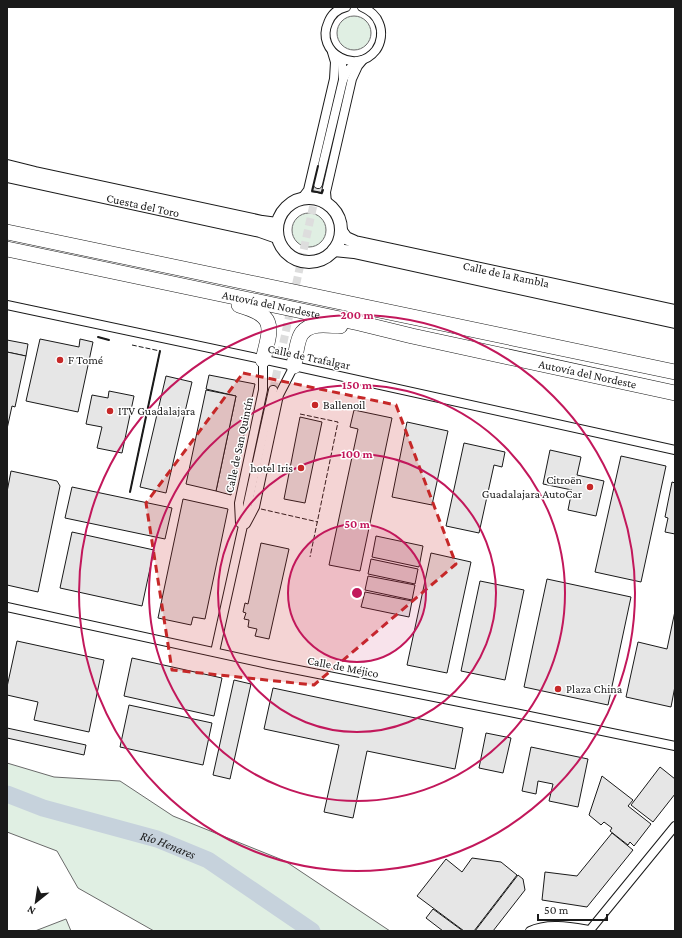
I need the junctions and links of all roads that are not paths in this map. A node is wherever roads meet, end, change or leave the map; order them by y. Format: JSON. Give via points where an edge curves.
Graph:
{"nodes":[{"id":1,"x":346,"y":7,"type":"edge"},
{"id":2,"x":362,"y":7,"type":"edge"},
{"id":3,"x":336,"y":54,"type":"junction"},
{"id":4,"x":359,"y":61,"type":"junction"},
{"id":5,"x":343,"y":80,"type":"junction"},
{"id":6,"x":7,"y":166,"type":"edge"},
{"id":7,"x":7,"y":176,"type":"edge"},
{"id":8,"x":318,"y":184,"type":"tunnel mouth"},
{"id":9,"x":302,"y":198,"type":"junction"},
{"id":10,"x":327,"y":203,"type":"junction"},
{"id":11,"x":277,"y":224,"type":"junction"},
{"id":12,"x":341,"y":231,"type":"junction"},
{"id":13,"x":7,"y":232,"type":"edge"},
{"id":14,"x":277,"y":237,"type":"junction"},
{"id":15,"x":7,"y":249,"type":"edge"},
{"id":16,"x":334,"y":250,"type":"junction"},
{"id":17,"x":7,"y":256,"type":"edge"},
{"id":18,"x":7,"y":305,"type":"edge"},
{"id":19,"x":675,"y":311,"type":"edge"},
{"id":20,"x":675,"y":322,"type":"edge"},
{"id":21,"x":412,"y":336,"type":"junction"},
{"id":22,"x":263,"y":360,"type":"junction"},
{"id":23,"x":294,"y":366,"type":"junction"},
{"id":24,"x":675,"y":372,"type":"edge"},
{"id":25,"x":273,"y":390,"type":"tunnel mouth"},
{"id":26,"x":675,"y":393,"type":"edge"},
{"id":27,"x":675,"y":450,"type":"edge"},
{"id":28,"x":241,"y":534,"type":"junction"},
{"id":29,"x":7,"y":607,"type":"edge"},
{"id":30,"x":215,"y":652,"type":"junction"},
{"id":31,"x":675,"y":746,"type":"edge"},
{"id":32,"x":675,"y":826,"type":"edge"},
{"id":33,"x":530,"y":931,"type":"edge"},
{"id":34,"x":590,"y":931,"type":"edge"}],
"edges":[{"from":1,"to":3,"type":"street","via":[[336,12],[326,27],[328,44]]},
{"from":2,"to":4,"type":"street","via":[[375,16],[380,24],[381,33],[376,49],[370,56]]},
{"from":3,"to":4,"type":"street","via":[[350,61]]},
{"from":3,"to":5,"type":"street","via":[[342,64]]},
{"from":3,"to":9,"type":"street","via":[[334,79],[308,190]]},
{"from":4,"to":5,"type":"street","via":[[348,70]]},
{"from":4,"to":10,"type":"street","via":[[352,79],[326,192]]},
{"from":5,"to":8,"type":"street"},
{"from":6,"to":11,"type":"street"},
{"from":7,"to":14,"type":"street","name":"Cuesta del Toro","via":[[260,231]]},
{"from":9,"to":10,"type":"street","via":[[315,198]]},
{"from":9,"to":11,"type":"street","via":[[291,203],[282,212]]},
{"from":10,"to":12,"type":"street","via":[[335,211]]},
{"from":11,"to":14,"type":"street"},
{"from":12,"to":16,"type":"street"},
{"from":12,"to":19,"type":"street","name":"Calle de la Rambla","via":[[346,238],[356,242]]},
{"from":13,"to":24,"type":"highway","name":"Autovía del Nordeste"},
{"from":14,"to":16,"type":"street","via":[[281,246],[297,260],[317,261],[327,257]]},
{"from":15,"to":21,"type":"highway","name":"Autovía del Nordeste"},
{"from":16,"to":20,"type":"street","via":[[354,252]]},
{"from":17,"to":22,"type":"highway","via":[[232,303],[256,311],[268,322],[269,336]]},
{"from":18,"to":22,"type":"street","name":"Calle de Trafalgar"},
{"from":21,"to":23,"type":"highway","via":[[331,325],[311,326],[299,338]]},
{"from":21,"to":26,"type":"highway","name":"Autovía del Nordeste"},
{"from":22,"to":23,"type":"street","name":"Calle de Trafalgar"},
{"from":22,"to":28,"type":"street","name":"Calle de San Quintín","via":[[263,390],[239,503]]},
{"from":23,"to":27,"type":"street","name":"Calle de Trafalgar"},
{"from":23,"to":28,"type":"street","name":"Calle de San Quintín","via":[[279,395],[255,507]]},
{"from":25,"to":28,"type":"street","name":"Calle de San Quintín"},
{"from":28,"to":30,"type":"street","name":"Calle de San Quintín"},
{"from":29,"to":30,"type":"street","name":"Calle de Méjico"},
{"from":30,"to":31,"type":"street","name":"Calle de Méjico"},
{"from":32,"to":34,"type":"street"},
{"from":33,"to":34,"type":"street","via":[[547,926],[564,926]]}]}
